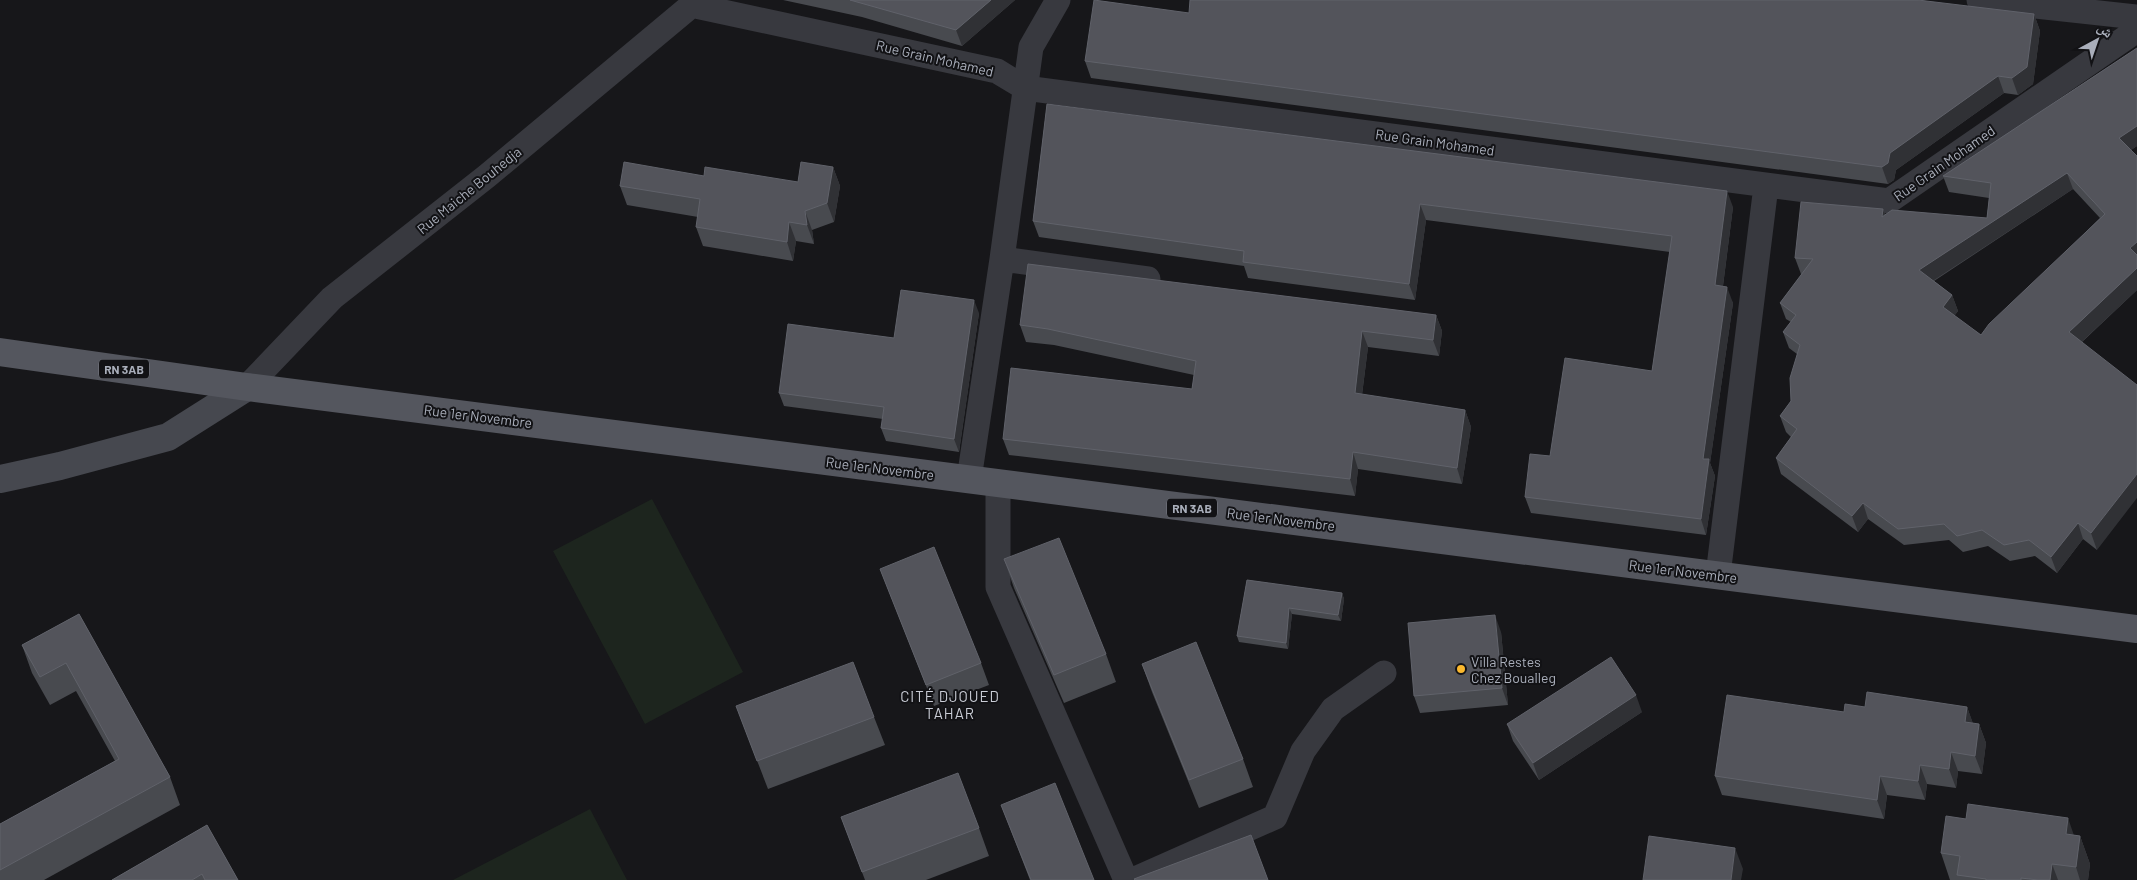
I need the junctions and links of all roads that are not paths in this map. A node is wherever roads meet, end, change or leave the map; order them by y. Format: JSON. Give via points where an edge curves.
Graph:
{"nodes":[{"id":1,"x":1058,"y":0,"type":"edge"},
{"id":2,"x":1979,"y":0,"type":"edge"},
{"id":3,"x":694,"y":2,"type":"edge"},
{"id":4,"x":2137,"y":16,"type":"edge"},
{"id":5,"x":2137,"y":30,"type":"edge"},
{"id":6,"x":1025,"y":88,"type":"junction"},
{"id":7,"x":1766,"y":186,"type":"junction"},
{"id":8,"x":1002,"y":259,"type":"junction"},
{"id":9,"x":1168,"y":282,"type":"edge"},
{"id":10,"x":0,"y":352,"type":"edge"},
{"id":11,"x":247,"y":387,"type":"junction"},
{"id":12,"x":0,"y":479,"type":"edge"},
{"id":13,"x":968,"y":479,"type":"junction"},
{"id":14,"x":998,"y":483,"type":"junction"},
{"id":15,"x":1718,"y":575,"type":"junction"},
{"id":16,"x":2137,"y":629,"type":"edge"},
{"id":17,"x":1384,"y":674,"type":"dead end"},
{"id":18,"x":1126,"y":880,"type":"edge"},
{"id":19,"x":1133,"y":880,"type":"edge"}],
"edges":[{"from":1,"to":6,"type":"street","via":[[1031,47]]},
{"from":2,"to":4,"type":"street"},
{"from":3,"to":6,"type":"street","name":"Rue Grain Mohamed","via":[[997,71]]},
{"from":3,"to":11,"type":"street","name":"Rue Maiche Bouhedja","via":[[487,176],[332,298]]},
{"from":5,"to":7,"type":"street","name":"Rue Grain Mohamed","via":[[1889,201]]},
{"from":6,"to":7,"type":"street","name":"Rue Grain Mohamed"},
{"from":6,"to":8,"type":"street"},
{"from":7,"to":15,"type":"street"},
{"from":8,"to":9,"type":"street"},
{"from":8,"to":13,"type":"street"},
{"from":10,"to":11,"type":"main road","number":"RN 3AB"},
{"from":11,"to":12,"type":"main road","via":[[168,437]]},
{"from":11,"to":13,"type":"main road","name":"Rue 1er Novembre","number":"RN 3AB"},
{"from":13,"to":14,"type":"main road","name":"Rue 1er Novembre","number":"RN 3AB"},
{"from":14,"to":15,"type":"main road","name":"Rue 1er Novembre","number":"RN 3AB"},
{"from":14,"to":18,"type":"street","via":[[998,587]]},
{"from":15,"to":16,"type":"main road","name":"Rue 1er Novembre","number":"RN 3AB"},
{"from":17,"to":19,"type":"street","via":[[1333,709],[1303,751],[1275,817]]}]}
